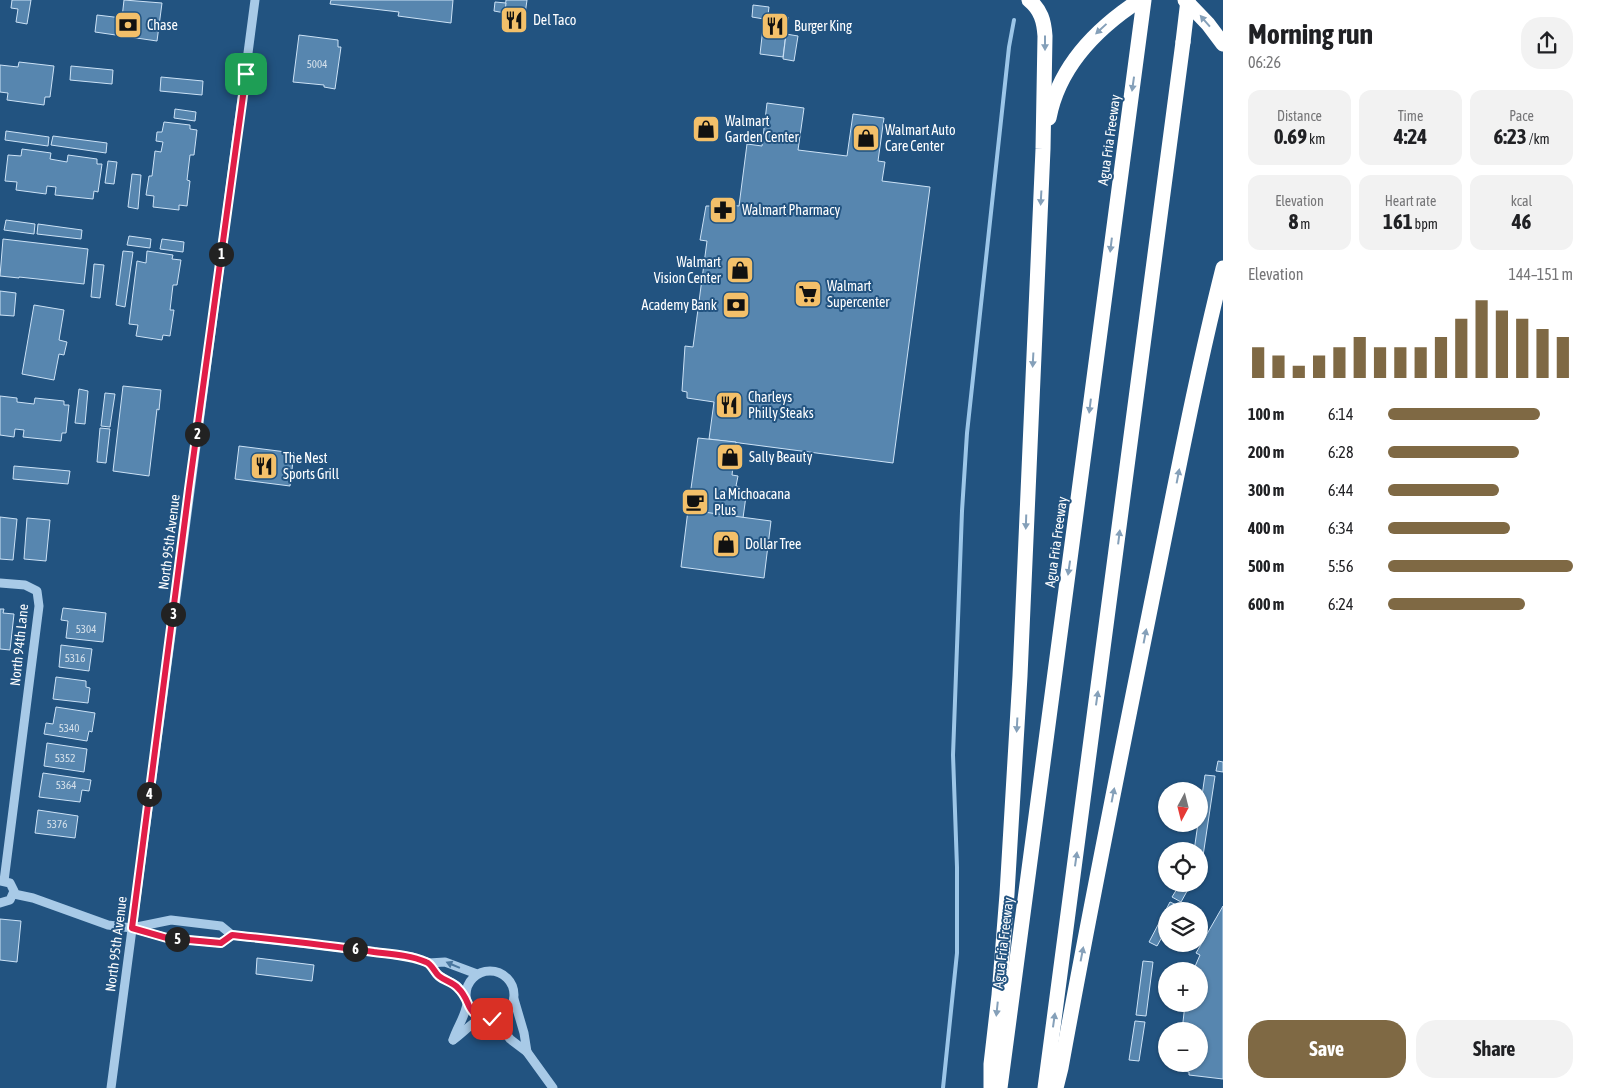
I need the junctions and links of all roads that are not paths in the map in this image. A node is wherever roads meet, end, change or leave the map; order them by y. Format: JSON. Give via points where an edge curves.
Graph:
{"nodes":[{"id":1,"x":255,"y":0,"type":"edge"},
{"id":2,"x":1029,"y":0,"type":"edge"},
{"id":3,"x":1140,"y":0,"type":"edge"},
{"id":4,"x":1144,"y":0,"type":"edge"},
{"id":5,"x":1187,"y":0,"type":"edge"},
{"id":6,"x":1223,"y":44,"type":"edge"},
{"id":7,"x":1043,"y":149,"type":"junction"},
{"id":8,"x":1223,"y":268,"type":"edge"},
{"id":9,"x":0,"y":583,"type":"edge"},
{"id":10,"x":2,"y":881,"type":"edge"},
{"id":11,"x":14,"y":894,"type":"junction"},
{"id":12,"x":0,"y":903,"type":"edge"},
{"id":13,"x":132,"y":928,"type":"junction"},
{"id":14,"x":232,"y":935,"type":"junction"},
{"id":15,"x":429,"y":962,"type":"junction"},
{"id":16,"x":477,"y":974,"type":"junction"},
{"id":17,"x":514,"y":998,"type":"junction"},
{"id":18,"x":466,"y":1000,"type":"junction"},
{"id":19,"x":487,"y":1019,"type":"junction"},
{"id":20,"x":527,"y":1052,"type":"junction"},
{"id":21,"x":111,"y":1088,"type":"edge"},
{"id":22,"x":553,"y":1088,"type":"edge"},
{"id":23,"x":991,"y":1088,"type":"edge"},
{"id":24,"x":1000,"y":1088,"type":"edge"},
{"id":25,"x":1045,"y":1088,"type":"edge"},
{"id":26,"x":1056,"y":1088,"type":"edge"}],
"edges":[{"from":1,"to":13,"type":"street","name":"North 95th Avenue"},
{"from":2,"to":7,"type":"highway","one_way":true,"via":[[1040,11],[1044,22]]},
{"from":3,"to":7,"type":"highway","one_way":true,"via":[[1100,30],[1067,70],[1051,109]]},
{"from":4,"to":24,"type":"highway","name":"Agua Fria Freeway","one_way":true},
{"from":6,"to":5,"type":"highway","one_way":true},
{"from":25,"to":5,"type":"highway","one_way":true,"bridge":true},
{"from":7,"to":23,"type":"highway","one_way":true,"via":[[1019,686]]},
{"from":26,"to":8,"type":"highway","one_way":true,"via":[[1109,814]]},
{"from":9,"to":10,"type":"street","name":"North 94th Lane","via":[[25,585],[37,591],[38,606]]},
{"from":10,"to":11,"type":"street","via":[[12,885]]},
{"from":11,"to":12,"type":"street","via":[[10,900]]},
{"from":11,"to":13,"type":"street","via":[[108,925]]},
{"from":13,"to":14,"type":"street","via":[[167,938],[221,943]]},
{"from":13,"to":14,"type":"street","via":[[171,920],[221,926]]},
{"from":13,"to":21,"type":"street","name":"North 95th Avenue"},
{"from":14,"to":15,"type":"street","via":[[412,957]]},
{"from":16,"to":15,"type":"street","one_way":true,"via":[[445,962]]},
{"from":15,"to":18,"type":"street","via":[[438,976],[457,986]]},
{"from":16,"to":17,"type":"street","via":[[492,971],[506,977],[511,983]]},
{"from":16,"to":18,"type":"street","via":[[466,987]]},
{"from":17,"to":19,"type":"street","via":[[508,1012]]},
{"from":17,"to":20,"type":"street"},
{"from":18,"to":19,"type":"street","via":[[471,1011]]},
{"from":18,"to":19,"type":"street","via":[[465,1014],[453,1040],[473,1022]]},
{"from":19,"to":20,"type":"street","via":[[501,1027]]},
{"from":20,"to":22,"type":"street"}]}
